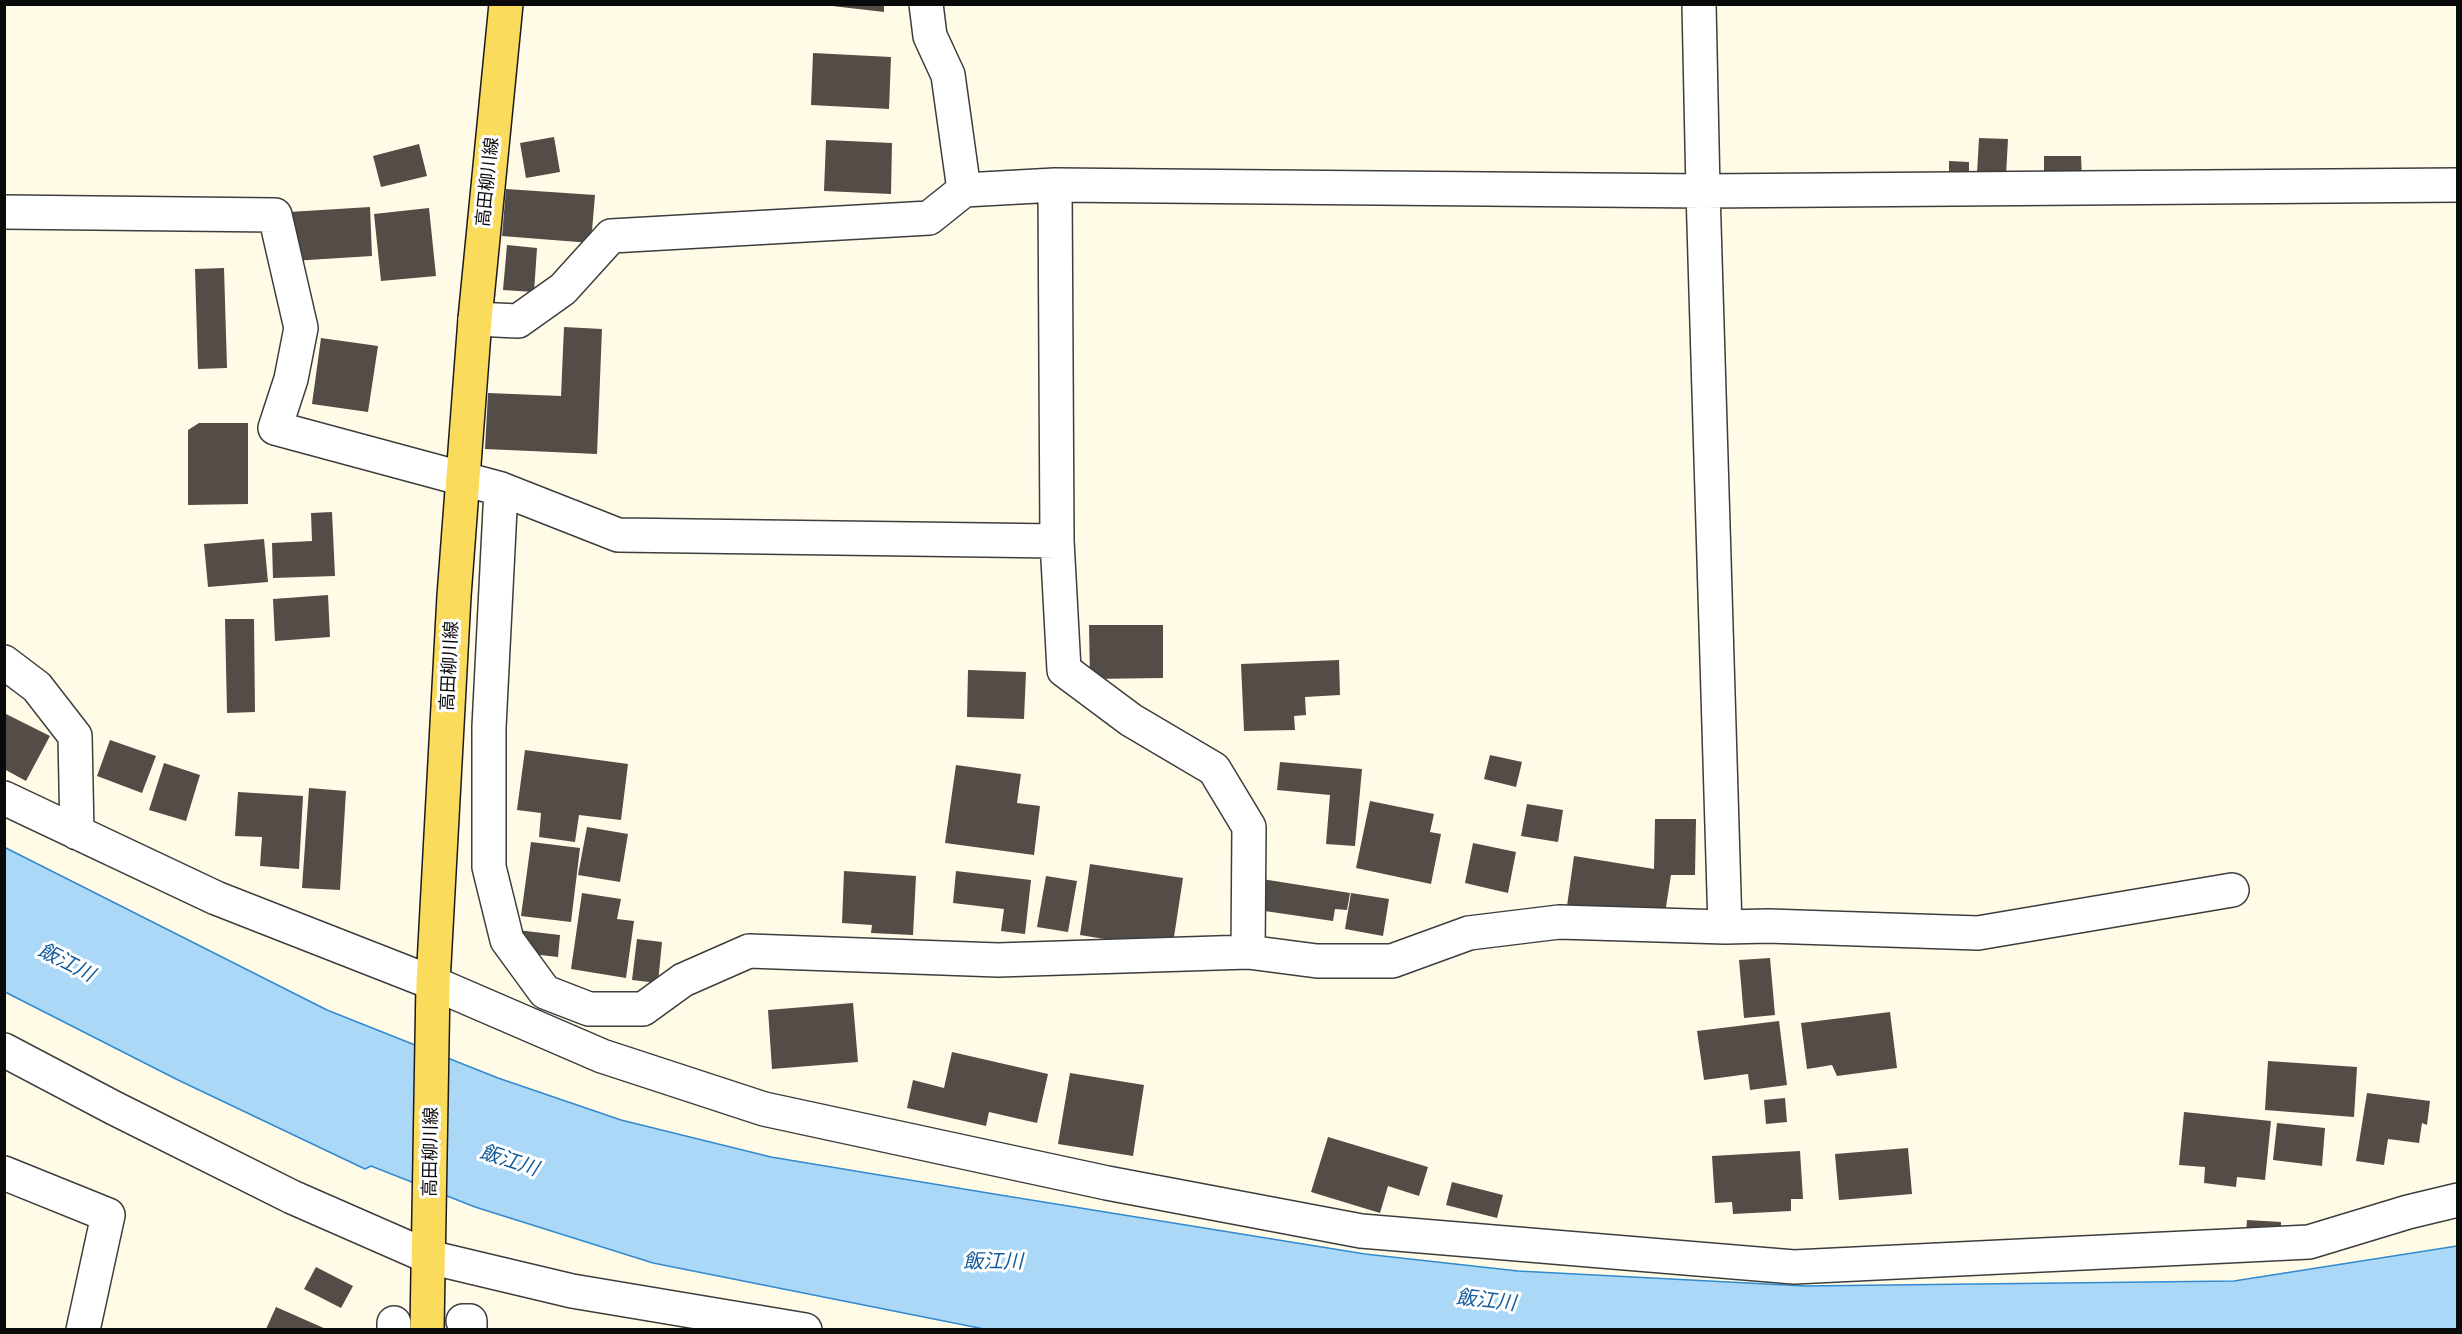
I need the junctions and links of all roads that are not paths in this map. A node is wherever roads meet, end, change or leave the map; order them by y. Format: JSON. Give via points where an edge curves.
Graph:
{"nodes":[{"id":1,"x":506,"y":4,"type":"edge"},
{"id":2,"x":926,"y":4,"type":"edge"},
{"id":3,"x":1700,"y":4,"type":"edge"},
{"id":4,"x":1055,"y":185,"type":"junction"},
{"id":5,"x":2457,"y":185,"type":"edge"},
{"id":6,"x":964,"y":190,"type":"junction"},
{"id":7,"x":1703,"y":191,"type":"junction"},
{"id":8,"x":4,"y":212,"type":"edge"},
{"id":9,"x":475,"y":319,"type":"junction"},
{"id":10,"x":463,"y":477,"type":"junction"},
{"id":11,"x":501,"y":489,"type":"junction"},
{"id":12,"x":1057,"y":541,"type":"junction"},
{"id":13,"x":4,"y":662,"type":"edge"},
{"id":14,"x":4,"y":798,"type":"edge"},
{"id":15,"x":77,"y":832,"type":"junction"},
{"id":16,"x":2232,"y":890,"type":"dead end"},
{"id":17,"x":1725,"y":927,"type":"junction"},
{"id":18,"x":1248,"y":952,"type":"junction"},
{"id":19,"x":433,"y":982,"type":"junction"},
{"id":20,"x":4,"y":1050,"type":"edge"},
{"id":21,"x":4,"y":1173,"type":"edge"},
{"id":22,"x":2457,"y":1200,"type":"edge"},
{"id":23,"x":430,"y":1246,"type":"junction"},
{"id":24,"x":83,"y":1329,"type":"edge"},
{"id":25,"x":428,"y":1329,"type":"edge"},
{"id":26,"x":804,"y":1329,"type":"edge"}],
"edges":[{"from":1,"to":9,"type":"main road","name":"高田柳川線"},
{"from":2,"to":6,"type":"street","via":[[930,36],[948,75]]},
{"from":3,"to":7,"type":"street"},
{"from":4,"to":6,"type":"street"},
{"from":4,"to":7,"type":"street"},
{"from":4,"to":12,"type":"street"},
{"from":5,"to":7,"type":"street"},
{"from":6,"to":9,"type":"street","via":[[929,218],[611,236],[562,289],[518,321]]},
{"from":7,"to":17,"type":"street"},
{"from":8,"to":10,"type":"street","via":[[275,215],[301,328],[291,379],[275,428]]},
{"from":9,"to":10,"type":"main road","name":"高田柳川線"},
{"from":10,"to":11,"type":"street"},
{"from":10,"to":19,"type":"main road","name":"高田柳川線"},
{"from":11,"to":12,"type":"street","via":[[618,535]]},
{"from":11,"to":18,"type":"street","via":[[489,727],[489,867],[507,940],[545,992],[589,1009],[643,1009],[683,980],[749,951],[998,960]]},
{"from":12,"to":18,"type":"street","via":[[1064,670],[1131,720],[1214,769],[1249,827]]},
{"from":13,"to":15,"type":"street","via":[[37,687],[75,736]]},
{"from":14,"to":15,"type":"street"},
{"from":15,"to":19,"type":"street","via":[[216,898]]},
{"from":16,"to":17,"type":"street","via":[[1978,933]]},
{"from":17,"to":18,"type":"street","via":[[1559,922],[1469,933],[1392,961],[1317,961]]},
{"from":19,"to":22,"type":"street","via":[[602,1056],[764,1109],[1107,1183],[1361,1231],[1794,1266],[2309,1242]]},
{"from":19,"to":23,"type":"main road","name":"高田柳川線"},
{"from":20,"to":23,"type":"street","via":[[292,1197]]},
{"from":21,"to":24,"type":"street","via":[[108,1215]]},
{"from":23,"to":25,"type":"main road","name":"高田柳川線"},
{"from":23,"to":26,"type":"street","via":[[572,1291]]}]}
